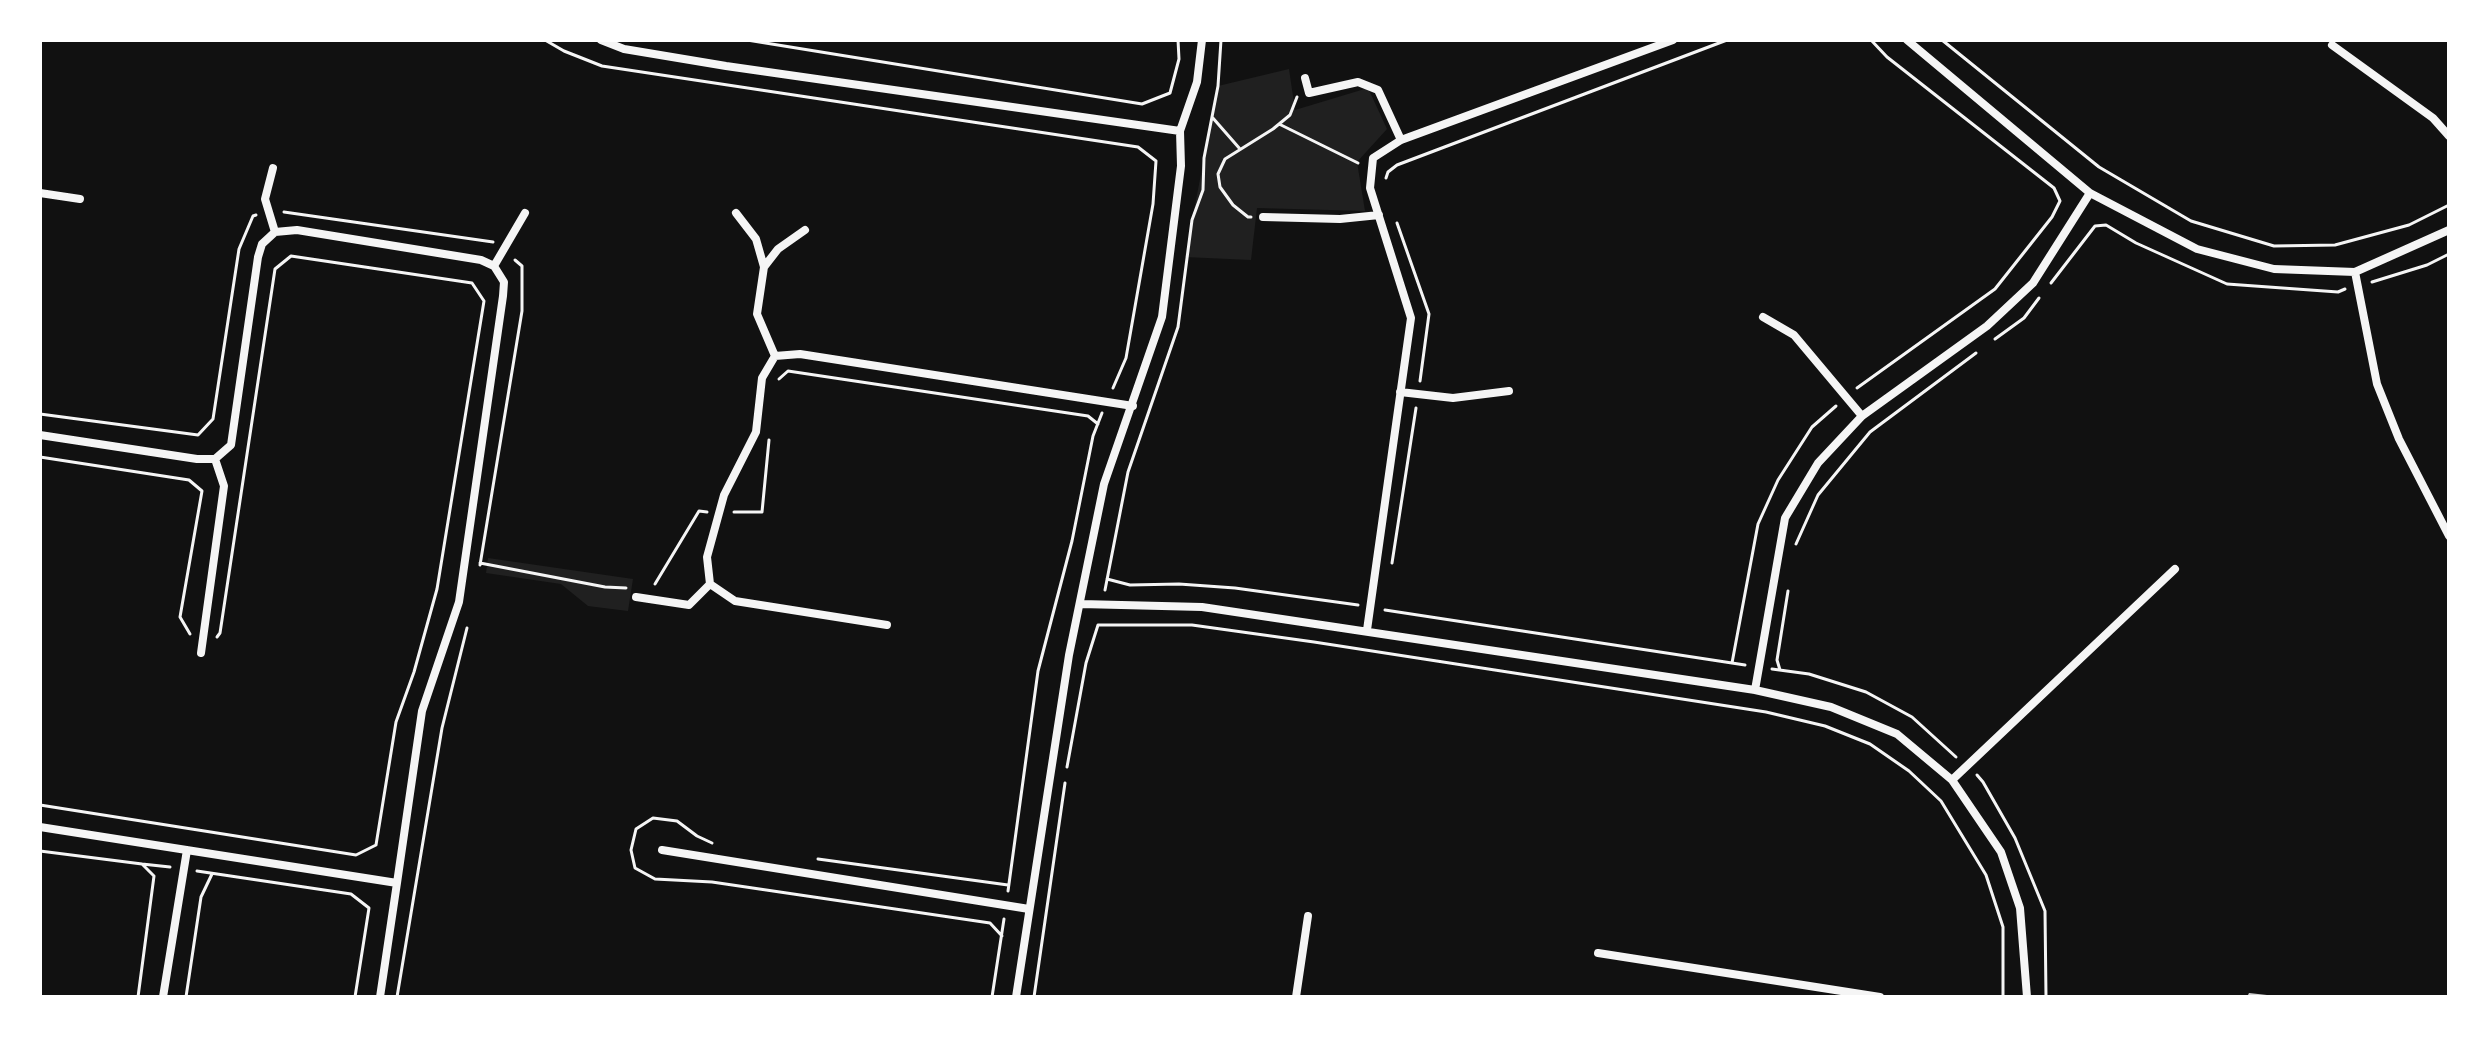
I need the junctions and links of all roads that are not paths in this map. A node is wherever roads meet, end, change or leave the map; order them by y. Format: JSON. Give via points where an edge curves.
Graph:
{"nodes":[{"id":1,"x":601,"y":40,"type":"edge"},
{"id":2,"x":1202,"y":40,"type":"edge"},
{"id":3,"x":1673,"y":40,"type":"edge"},
{"id":4,"x":1907,"y":40,"type":"edge"},
{"id":5,"x":2332,"y":45,"type":"dead end"},
{"id":6,"x":1305,"y":78,"type":"road end"},
{"id":7,"x":1180,"y":131,"type":"junction"},
{"id":8,"x":2449,"y":136,"type":"edge"},
{"id":9,"x":1401,"y":140,"type":"junction"},
{"id":10,"x":273,"y":168,"type":"dead end"},
{"id":11,"x":40,"y":193,"type":"edge"},
{"id":12,"x":2090,"y":193,"type":"junction"},
{"id":13,"x":80,"y":199,"type":"dead end"},
{"id":14,"x":525,"y":213,"type":"dead end"},
{"id":15,"x":736,"y":213,"type":"dead end"},
{"id":16,"x":1379,"y":215,"type":"junction"},
{"id":17,"x":1263,"y":217,"type":"road end"},
{"id":18,"x":805,"y":230,"type":"dead end"},
{"id":19,"x":2449,"y":230,"type":"edge"},
{"id":20,"x":275,"y":232,"type":"junction"},
{"id":21,"x":494,"y":266,"type":"junction"},
{"id":22,"x":764,"y":267,"type":"junction"},
{"id":23,"x":2355,"y":272,"type":"junction"},
{"id":24,"x":1763,"y":317,"type":"dead end"},
{"id":25,"x":775,"y":356,"type":"junction"},
{"id":26,"x":1509,"y":391,"type":"dead end"},
{"id":27,"x":1400,"y":392,"type":"junction"},
{"id":28,"x":1133,"y":406,"type":"junction"},
{"id":29,"x":1862,"y":416,"type":"junction"},
{"id":30,"x":40,"y":435,"type":"edge"},
{"id":31,"x":215,"y":459,"type":"junction"},
{"id":32,"x":2449,"y":536,"type":"edge"},
{"id":33,"x":2175,"y":569,"type":"dead end"},
{"id":34,"x":710,"y":584,"type":"junction"},
{"id":35,"x":636,"y":597,"type":"dead end"},
{"id":36,"x":1081,"y":604,"type":"junction"},
{"id":37,"x":887,"y":625,"type":"dead end"},
{"id":38,"x":1367,"y":630,"type":"junction"},
{"id":39,"x":201,"y":653,"type":"road end"},
{"id":40,"x":1755,"y":690,"type":"junction"},
{"id":41,"x":1952,"y":780,"type":"junction"},
{"id":42,"x":40,"y":827,"type":"edge"},
{"id":43,"x":187,"y":850,"type":"junction"},
{"id":44,"x":662,"y":850,"type":"dead end"},
{"id":45,"x":397,"y":883,"type":"junction"},
{"id":46,"x":1029,"y":909,"type":"junction"},
{"id":47,"x":1308,"y":916,"type":"dead end"},
{"id":48,"x":1598,"y":953,"type":"dead end"},
{"id":49,"x":163,"y":997,"type":"edge"},
{"id":50,"x":380,"y":997,"type":"edge"},
{"id":51,"x":1016,"y":997,"type":"edge"},
{"id":52,"x":1296,"y":997,"type":"edge"},
{"id":53,"x":1880,"y":997,"type":"edge"},
{"id":54,"x":2027,"y":997,"type":"edge"}],
"edges":[{"from":1,"to":7,"type":"street","via":[[624,49],[726,66]]},
{"from":2,"to":7,"type":"street","via":[[1197,82]]},
{"from":3,"to":9,"type":"street"},
{"from":4,"to":12,"type":"street"},
{"from":5,"to":8,"type":"street","via":[[2433,118]]},
{"from":6,"to":9,"type":"street","via":[[1309,93],[1358,82],[1378,90]]},
{"from":7,"to":28,"type":"street","via":[[1181,166],[1162,317]]},
{"from":9,"to":16,"type":"street","via":[[1373,158],[1370,188]]},
{"from":10,"to":20,"type":"street","via":[[266,189]]},
{"from":11,"to":13,"type":"street"},
{"from":12,"to":23,"type":"street","via":[[2197,249],[2274,269]]},
{"from":12,"to":29,"type":"street","via":[[2033,283],[1987,326]]},
{"from":14,"to":21,"type":"street"},
{"from":15,"to":22,"type":"street","via":[[756,239]]},
{"from":16,"to":17,"type":"street"},
{"from":16,"to":27,"type":"street","via":[[1411,318]]},
{"from":18,"to":22,"type":"street"},
{"from":19,"to":23,"type":"street"},
{"from":20,"to":21,"type":"street","via":[[297,230]]},
{"from":20,"to":31,"type":"street","via":[[262,244],[258,257],[231,445]]},
{"from":21,"to":45,"type":"street","via":[[504,282],[503,296],[459,602],[422,711]]},
{"from":22,"to":25,"type":"street","via":[[757,314]]},
{"from":23,"to":32,"type":"street","via":[[2377,384]]},
{"from":24,"to":29,"type":"street","via":[[1794,335]]},
{"from":25,"to":28,"type":"street","via":[[800,354]]},
{"from":25,"to":34,"type":"street","via":[[762,378],[756,432],[719,512],[707,557]]},
{"from":26,"to":27,"type":"street","via":[[1453,398]]},
{"from":27,"to":38,"type":"street"},
{"from":28,"to":36,"type":"street","via":[[1104,484]]},
{"from":29,"to":40,"type":"street","via":[[1818,463],[1785,518]]},
{"from":30,"to":31,"type":"street"},
{"from":31,"to":39,"type":"street","via":[[224,486]]},
{"from":33,"to":41,"type":"street"},
{"from":34,"to":35,"type":"street","via":[[689,605]]},
{"from":34,"to":37,"type":"street","via":[[735,601]]},
{"from":36,"to":38,"type":"street","via":[[1202,607]]},
{"from":36,"to":46,"type":"street"},
{"from":38,"to":40,"type":"street"},
{"from":40,"to":41,"type":"street","via":[[1831,707],[1897,734]]},
{"from":41,"to":54,"type":"street","via":[[2001,852],[2020,908]]},
{"from":42,"to":43,"type":"street"},
{"from":43,"to":45,"type":"street"},
{"from":43,"to":49,"type":"street"},
{"from":44,"to":46,"type":"street"},
{"from":45,"to":50,"type":"street"},
{"from":46,"to":51,"type":"street"},
{"from":47,"to":52,"type":"street"},
{"from":48,"to":53,"type":"street"}]}
